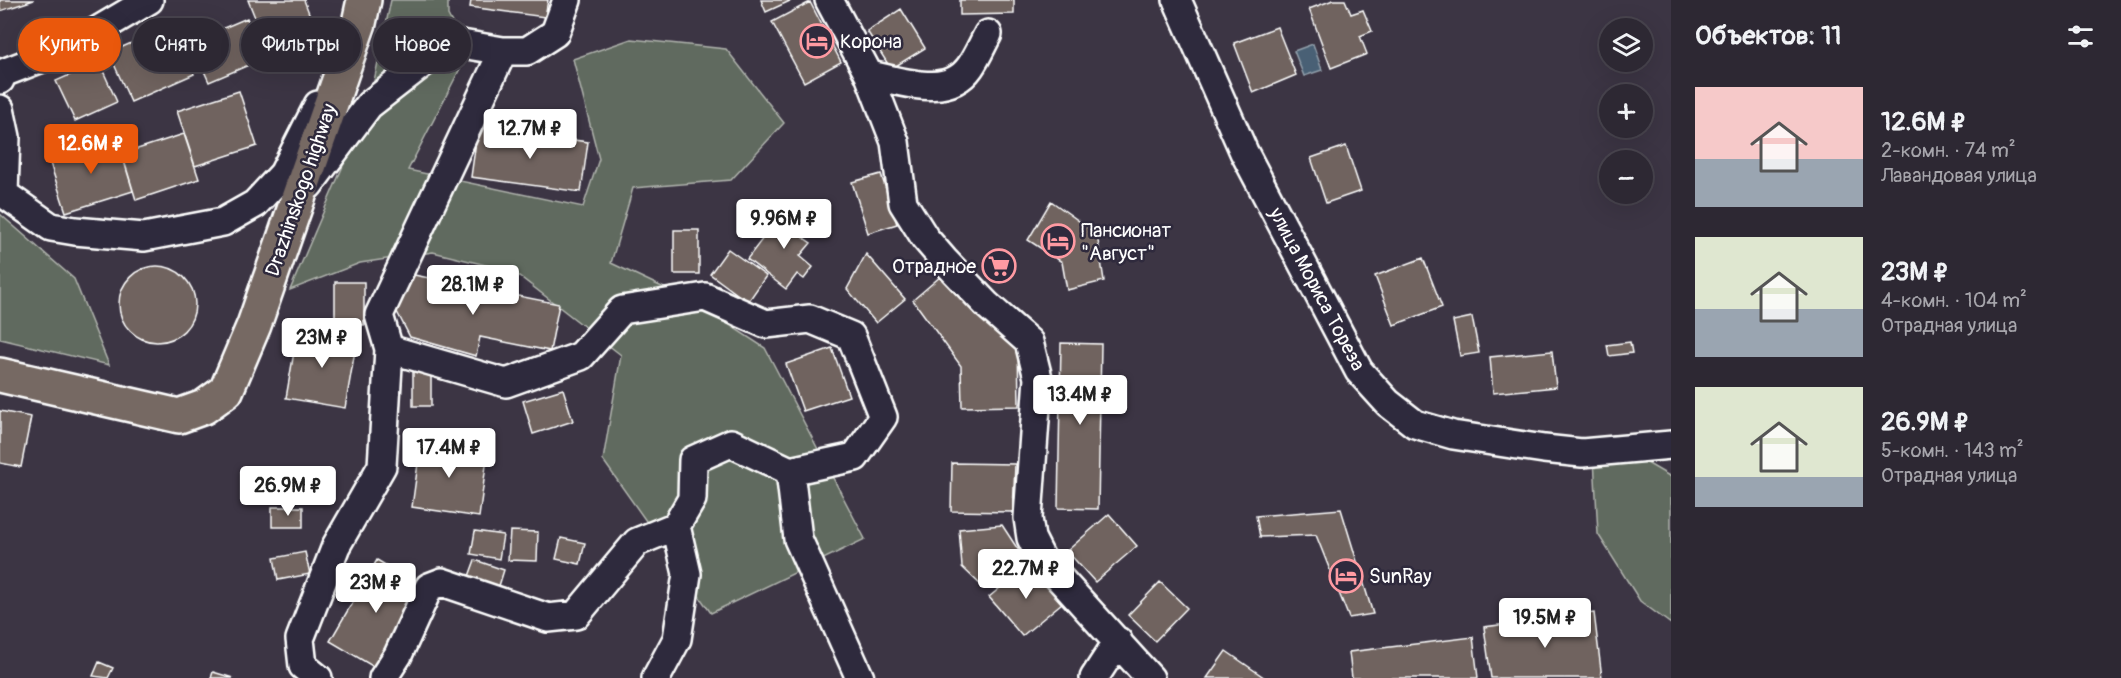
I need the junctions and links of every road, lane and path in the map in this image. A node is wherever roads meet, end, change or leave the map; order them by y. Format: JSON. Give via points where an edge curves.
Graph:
{"nodes":[{"id":1,"x":149,"y":0,"type":"edge"},
{"id":2,"x":567,"y":0,"type":"edge"},
{"id":3,"x":829,"y":0,"type":"edge"},
{"id":4,"x":1178,"y":0,"type":"edge"},
{"id":5,"x":361,"y":12,"type":"edge"},
{"id":6,"x":988,"y":34,"type":"dead end"},
{"id":7,"x":503,"y":51,"type":"junction"},
{"id":8,"x":869,"y":75,"type":"junction"},
{"id":9,"x":0,"y":81,"type":"edge"},
{"id":10,"x":0,"y":108,"type":"edge"},
{"id":11,"x":2,"y":192,"type":"edge"},
{"id":12,"x":297,"y":200,"type":"junction"},
{"id":13,"x":389,"y":349,"type":"junction"},
{"id":14,"x":0,"y":375,"type":"edge"},
{"id":15,"x":1671,"y":445,"type":"edge"},
{"id":16,"x":790,"y":471,"type":"junction"},
{"id":17,"x":676,"y":526,"type":"junction"},
{"id":18,"x":1118,"y":641,"type":"junction"},
{"id":19,"x":318,"y":678,"type":"edge"},
{"id":20,"x":383,"y":678,"type":"edge"},
{"id":21,"x":656,"y":678,"type":"edge"},
{"id":22,"x":860,"y":678,"type":"edge"},
{"id":23,"x":1094,"y":678,"type":"edge"},
{"id":24,"x":1150,"y":678,"type":"edge"}],
"edges":[{"from":1,"to":9,"type":"street","via":[[68,48],[3,73]]},
{"from":2,"to":7,"type":"street","via":[[555,33],[526,51]]},
{"from":3,"to":8,"type":"street"},
{"from":4,"to":15,"type":"street","name":"улица Мориса Тореза","via":[[1244,152],[1359,371],[1388,403],[1414,424],[1453,435],[1544,449],[1582,453]]},
{"from":5,"to":11,"type":"street","via":[[283,174],[255,204],[223,222],[144,237],[75,231],[51,227]]},
{"from":5,"to":12,"type":"main road","name":"Drazhinskogo highway"},
{"from":6,"to":8,"type":"street","via":[[969,68],[956,81],[918,86]]},
{"from":7,"to":12,"type":"street","via":[[450,42],[369,105]]},
{"from":7,"to":13,"type":"street","via":[[379,315]]},
{"from":8,"to":18,"type":"street","via":[[895,141],[903,203],[944,260],[1029,342],[1038,378],[1031,538],[1041,558]]},
{"from":10,"to":11,"type":"street","via":[[6,137]]},
{"from":12,"to":14,"type":"main road","name":"Drazhinskogo highway","via":[[254,325],[226,392],[204,407],[179,416],[159,413]]},
{"from":13,"to":16,"type":"street","via":[[506,383],[581,356],[622,310],[705,297],[766,324],[810,319],[851,336],[883,417],[855,457]]},
{"from":13,"to":19,"type":"street","via":[[382,466],[336,546],[300,639],[303,666]]},
{"from":16,"to":17,"type":"street","via":[[731,443],[693,460],[692,499]]},
{"from":16,"to":22,"type":"street","via":[[798,538]]},
{"from":17,"to":20,"type":"street","via":[[638,542],[576,615],[548,618],[442,582],[429,587],[398,655]]},
{"from":17,"to":21,"type":"street","via":[[687,574],[677,639]]},
{"from":18,"to":23,"type":"street"},
{"from":18,"to":24,"type":"street"}]}
